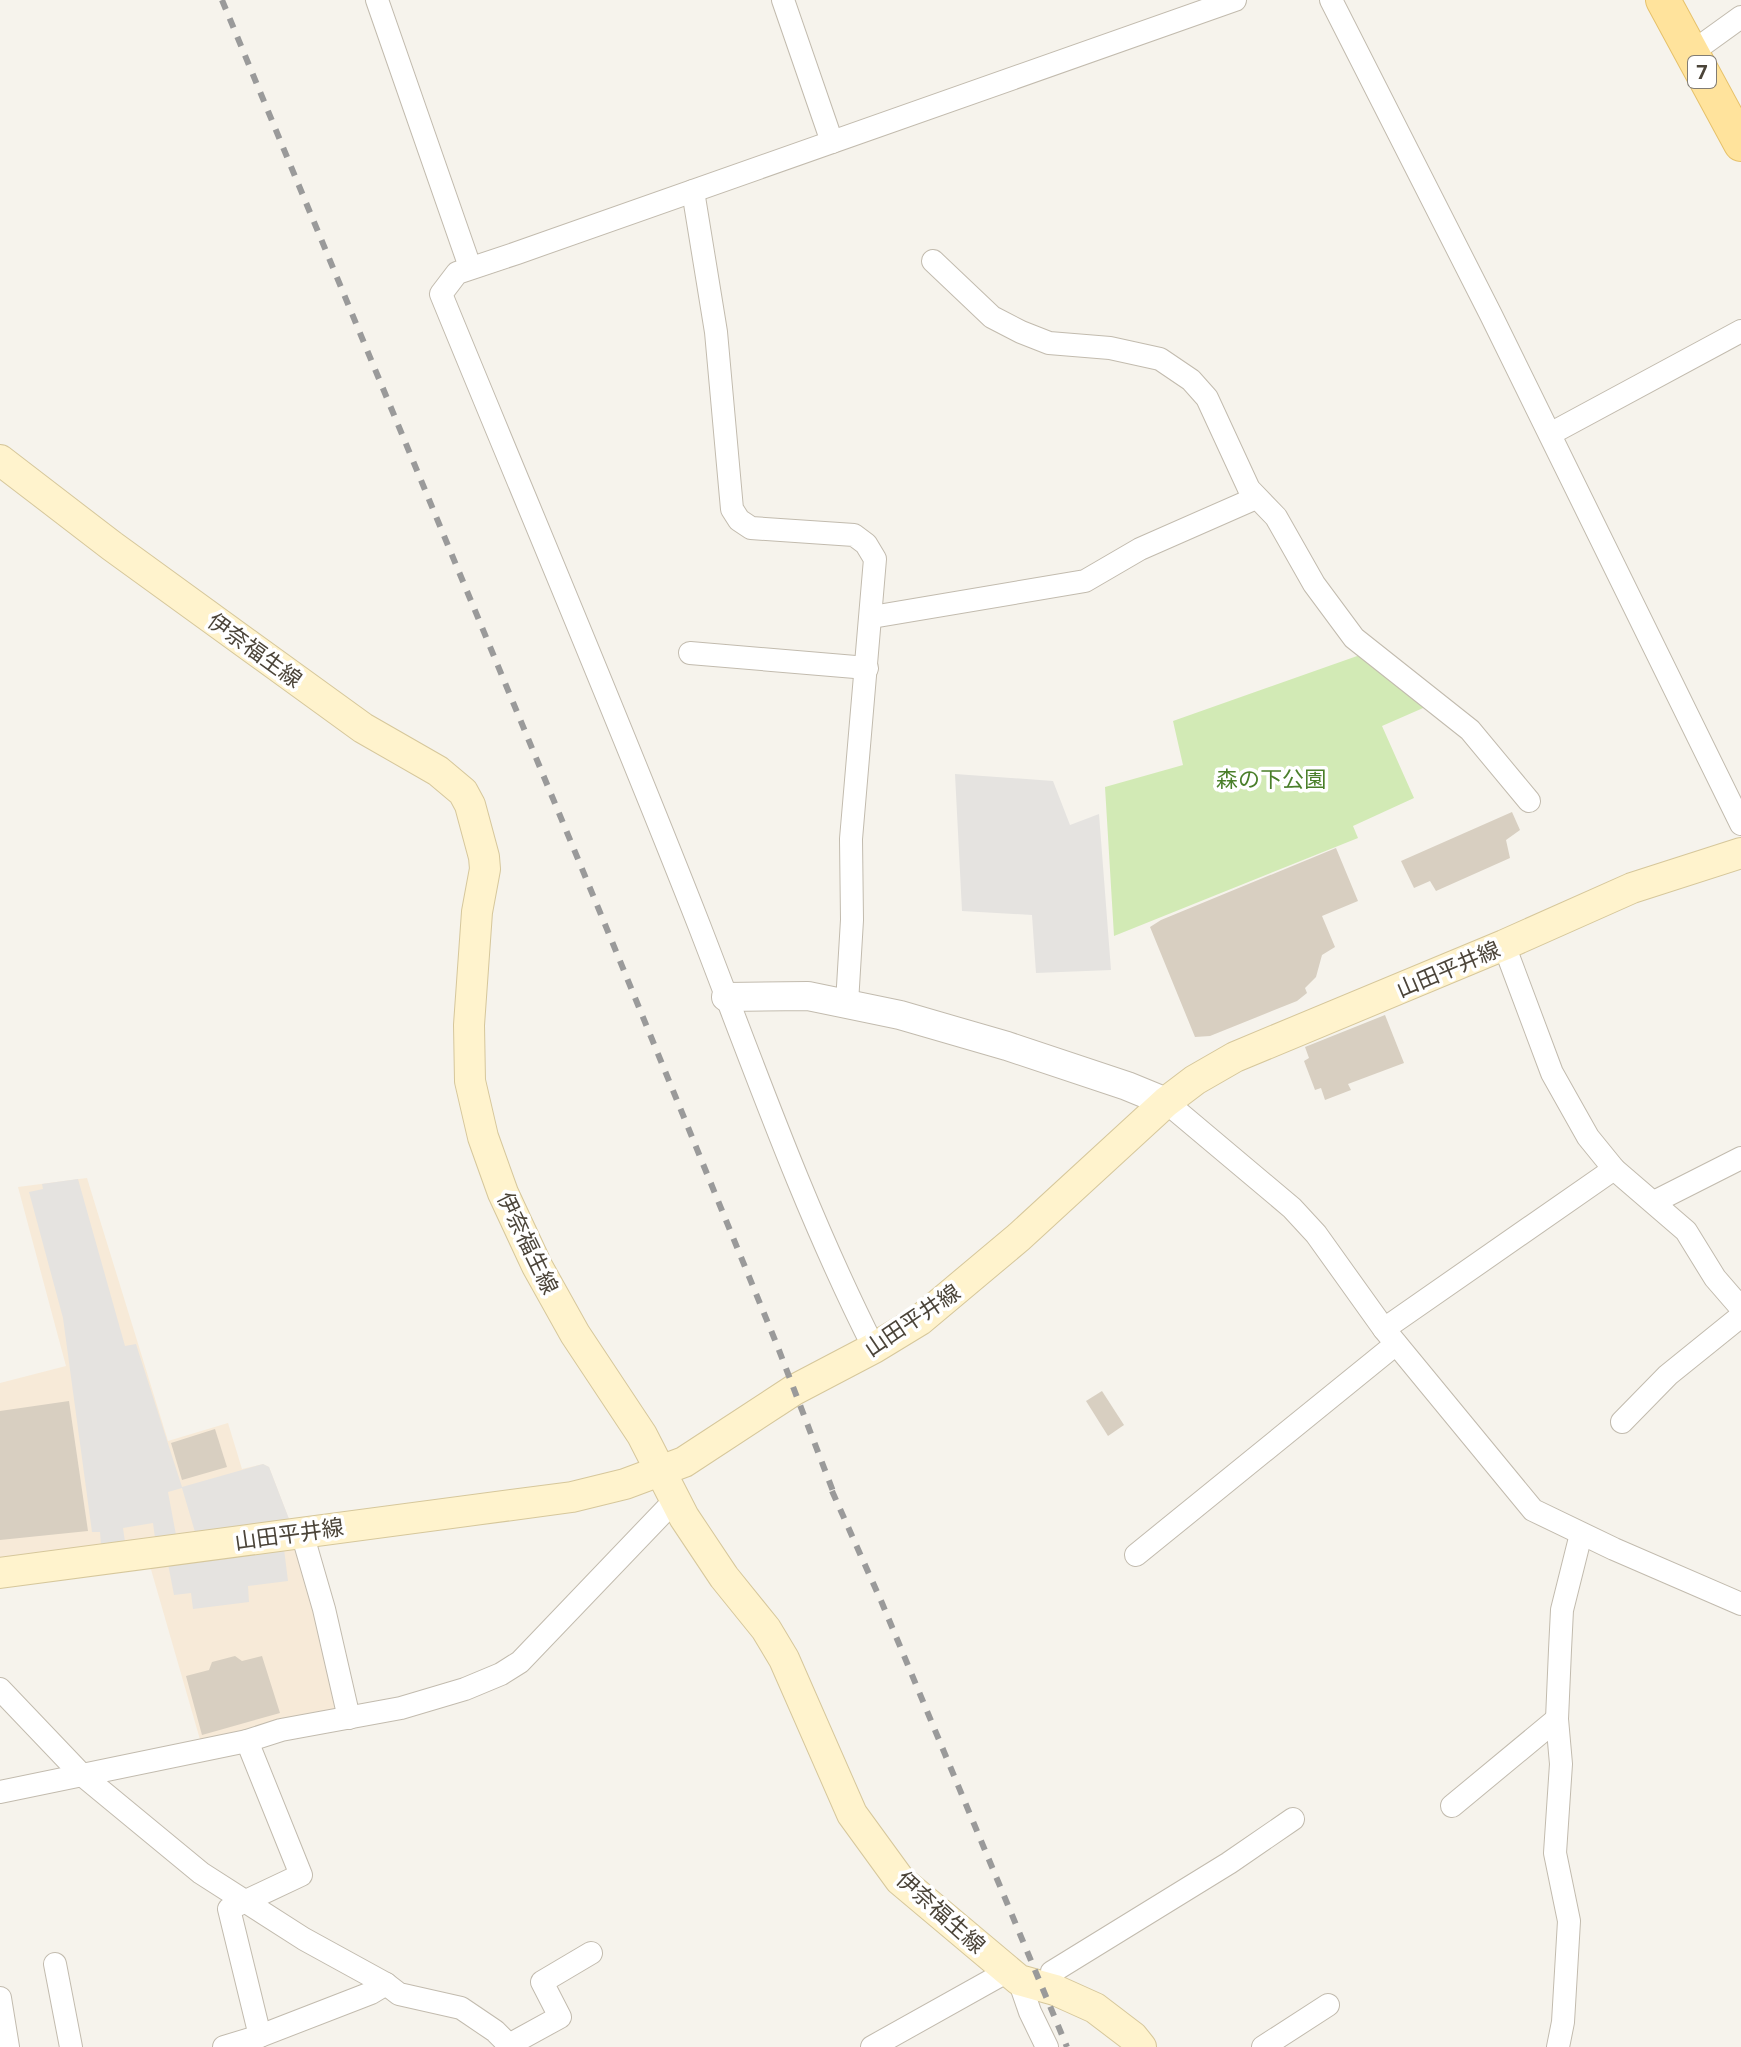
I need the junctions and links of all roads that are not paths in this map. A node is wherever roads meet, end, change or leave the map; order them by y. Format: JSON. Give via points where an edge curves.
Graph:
{"nodes":[{"id":1,"x":377,"y":0,"type":"edge"},
{"id":2,"x":783,"y":0,"type":"edge"},
{"id":3,"x":1235,"y":0,"type":"edge"},
{"id":4,"x":1331,"y":0,"type":"edge"},
{"id":5,"x":1663,"y":0,"type":"edge"},
{"id":6,"x":1741,"y":17,"type":"edge"},
{"id":7,"x":1691,"y":53,"type":"junction"},
{"id":8,"x":832,"y":142,"type":"junction"},
{"id":9,"x":1741,"y":144,"type":"edge"},
{"id":10,"x":693,"y":191,"type":"junction"},
{"id":11,"x":933,"y":261,"type":"dead end"},
{"id":12,"x":470,"y":267,"type":"junction"},
{"id":13,"x":1741,"y":331,"type":"edge"},
{"id":14,"x":1550,"y":434,"type":"junction"},
{"id":15,"x":0,"y":460,"type":"edge"},
{"id":16,"x":1256,"y":498,"type":"junction"},
{"id":17,"x":872,"y":617,"type":"junction"},
{"id":18,"x":690,"y":653,"type":"dead end"},
{"id":19,"x":867,"y":668,"type":"junction"},
{"id":20,"x":1529,"y":801,"type":"dead end"},
{"id":21,"x":1741,"y":824,"type":"edge"},
{"id":22,"x":1741,"y":853,"type":"edge"},
{"id":23,"x":1504,"y":945,"type":"junction"},
{"id":24,"x":726,"y":997,"type":"junction"},
{"id":25,"x":847,"y":1003,"type":"junction"},
{"id":26,"x":1166,"y":1102,"type":"junction"},
{"id":27,"x":1741,"y":1158,"type":"edge"},
{"id":28,"x":1614,"y":1169,"type":"junction"},
{"id":29,"x":1654,"y":1202,"type":"junction"},
{"id":30,"x":1741,"y":1308,"type":"edge"},
{"id":31,"x":1741,"y":1316,"type":"edge"},
{"id":32,"x":1390,"y":1336,"type":"junction"},
{"id":33,"x":874,"y":1348,"type":"junction"},
{"id":34,"x":1622,"y":1422,"type":"dead end"},
{"id":35,"x":660,"y":1472,"type":"junction"},
{"id":36,"x":675,"y":1500,"type":"junction"},
{"id":37,"x":302,"y":1533,"type":"junction"},
{"id":38,"x":1581,"y":1534,"type":"junction"},
{"id":39,"x":1136,"y":1555,"type":"dead end"},
{"id":40,"x":0,"y":1573,"type":"edge"},
{"id":41,"x":1741,"y":1604,"type":"edge"},
{"id":42,"x":0,"y":1689,"type":"edge"},
{"id":43,"x":349,"y":1718,"type":"junction"},
{"id":44,"x":1557,"y":1719,"type":"junction"},
{"id":45,"x":247,"y":1741,"type":"junction"},
{"id":46,"x":81,"y":1774,"type":"junction"},
{"id":47,"x":0,"y":1792,"type":"edge"},
{"id":48,"x":1452,"y":1806,"type":"dead end"},
{"id":49,"x":1293,"y":1819,"type":"dead end"},
{"id":50,"x":245,"y":1902,"type":"junction"},
{"id":51,"x":591,"y":1953,"type":"dead end"},
{"id":52,"x":55,"y":1964,"type":"dead end"},
{"id":53,"x":1013,"y":1975,"type":"junction"},
{"id":54,"x":386,"y":1984,"type":"junction"},
{"id":55,"x":1055,"y":1990,"type":"junction"},
{"id":56,"x":0,"y":1998,"type":"edge"},
{"id":57,"x":1328,"y":2005,"type":"dead end"},
{"id":58,"x":260,"y":2036,"type":"junction"},
{"id":59,"x":510,"y":2046,"type":"edge"},
{"id":60,"x":8,"y":2047,"type":"edge"},
{"id":61,"x":71,"y":2047,"type":"edge"},
{"id":62,"x":224,"y":2047,"type":"edge"},
{"id":63,"x":872,"y":2047,"type":"edge"},
{"id":64,"x":1047,"y":2047,"type":"edge"},
{"id":65,"x":1141,"y":2047,"type":"edge"},
{"id":66,"x":1263,"y":2047,"type":"edge"},
{"id":67,"x":1558,"y":2047,"type":"edge"}],
"edges":[{"from":1,"to":12,"type":"street"},
{"from":2,"to":8,"type":"street"},
{"from":3,"to":8,"type":"street"},
{"from":4,"to":14,"type":"street"},
{"from":5,"to":7,"type":"main road","number":"7"},
{"from":6,"to":7,"type":"street"},
{"from":7,"to":9,"type":"main road","number":"7"},
{"from":8,"to":10,"type":"street"},
{"from":10,"to":12,"type":"street"},
{"from":10,"to":17,"type":"street","via":[[716,332],[732,509],[751,528],[854,535],[866,544],[875,559]]},
{"from":11,"to":16,"type":"street","via":[[992,317],[1021,332],[1049,343],[1160,359],[1191,380],[1207,398]]},
{"from":12,"to":24,"type":"street","via":[[457,273],[441,294]]},
{"from":13,"to":14,"type":"street"},
{"from":14,"to":21,"type":"street"},
{"from":15,"to":35,"type":"main road","name":"伊奈福生線","via":[[363,728],[438,771],[463,792],[484,857],[469,1025],[470,1081],[483,1137],[531,1255]]},
{"from":16,"to":17,"type":"street","via":[[1140,549],[1085,581]]},
{"from":16,"to":20,"type":"street","via":[[1276,517],[1314,584],[1354,638],[1470,730]]},
{"from":17,"to":19,"type":"street"},
{"from":18,"to":19,"type":"street"},
{"from":19,"to":25,"type":"street","via":[[851,839]]},
{"from":22,"to":23,"type":"main road","name":"山田平井線","via":[[1632,888]]},
{"from":23,"to":26,"type":"main road","name":"山田平井線","via":[[1235,1057]]},
{"from":23,"to":28,"type":"street","via":[[1552,1073],[1588,1137]]},
{"from":24,"to":25,"type":"street","via":[[808,996]]},
{"from":24,"to":33,"type":"street"},
{"from":25,"to":26,"type":"street","via":[[1007,1046]]},
{"from":26,"to":32,"type":"street","via":[[1292,1208]]},
{"from":26,"to":33,"type":"main road","name":"山田平井線","via":[[942,1304]]},
{"from":27,"to":29,"type":"street"},
{"from":28,"to":29,"type":"street"},
{"from":28,"to":32,"type":"street"},
{"from":29,"to":30,"type":"street","via":[[1692,1238],[1715,1278]]},
{"from":31,"to":34,"type":"street","via":[[1668,1375]]},
{"from":32,"to":38,"type":"street","via":[[1525,1502]]},
{"from":32,"to":39,"type":"street"},
{"from":33,"to":35,"type":"main road","name":"山田平井線"},
{"from":35,"to":36,"type":"main road","name":"伊奈福生線"},
{"from":35,"to":37,"type":"main road","name":"山田平井線","via":[[572,1497]]},
{"from":36,"to":43,"type":"street","via":[[520,1662],[465,1689]]},
{"from":36,"to":53,"type":"main road","name":"伊奈福生線","via":[[784,1659],[852,1814],[900,1880]]},
{"from":37,"to":40,"type":"main road","name":"山田平井線"},
{"from":37,"to":43,"type":"street"},
{"from":38,"to":41,"type":"street"},
{"from":38,"to":44,"type":"street","via":[[1562,1610]]},
{"from":42,"to":46,"type":"street"},
{"from":43,"to":45,"type":"street"},
{"from":44,"to":48,"type":"street"},
{"from":44,"to":67,"type":"street","via":[[1561,1764],[1555,1853],[1569,1921]]},
{"from":45,"to":46,"type":"street"},
{"from":45,"to":50,"type":"street","via":[[301,1875]]},
{"from":46,"to":47,"type":"street"},
{"from":46,"to":50,"type":"street","via":[[201,1873]]},
{"from":49,"to":55,"type":"street","via":[[1052,1972]]},
{"from":50,"to":54,"type":"street"},
{"from":50,"to":58,"type":"street","via":[[229,1909]]},
{"from":51,"to":59,"type":"street","via":[[542,1982],[560,2017]]},
{"from":52,"to":61,"type":"street"},
{"from":53,"to":55,"type":"main road","name":"伊奈福生線"},
{"from":53,"to":63,"type":"street"},
{"from":53,"to":64,"type":"street"},
{"from":54,"to":58,"type":"street"},
{"from":54,"to":59,"type":"street","via":[[399,1994],[461,2008]]},
{"from":55,"to":65,"type":"main road","name":"伊奈福生線","via":[[1095,2008]]},
{"from":56,"to":60,"type":"street"},
{"from":57,"to":66,"type":"street"},
{"from":58,"to":62,"type":"street"}]}
